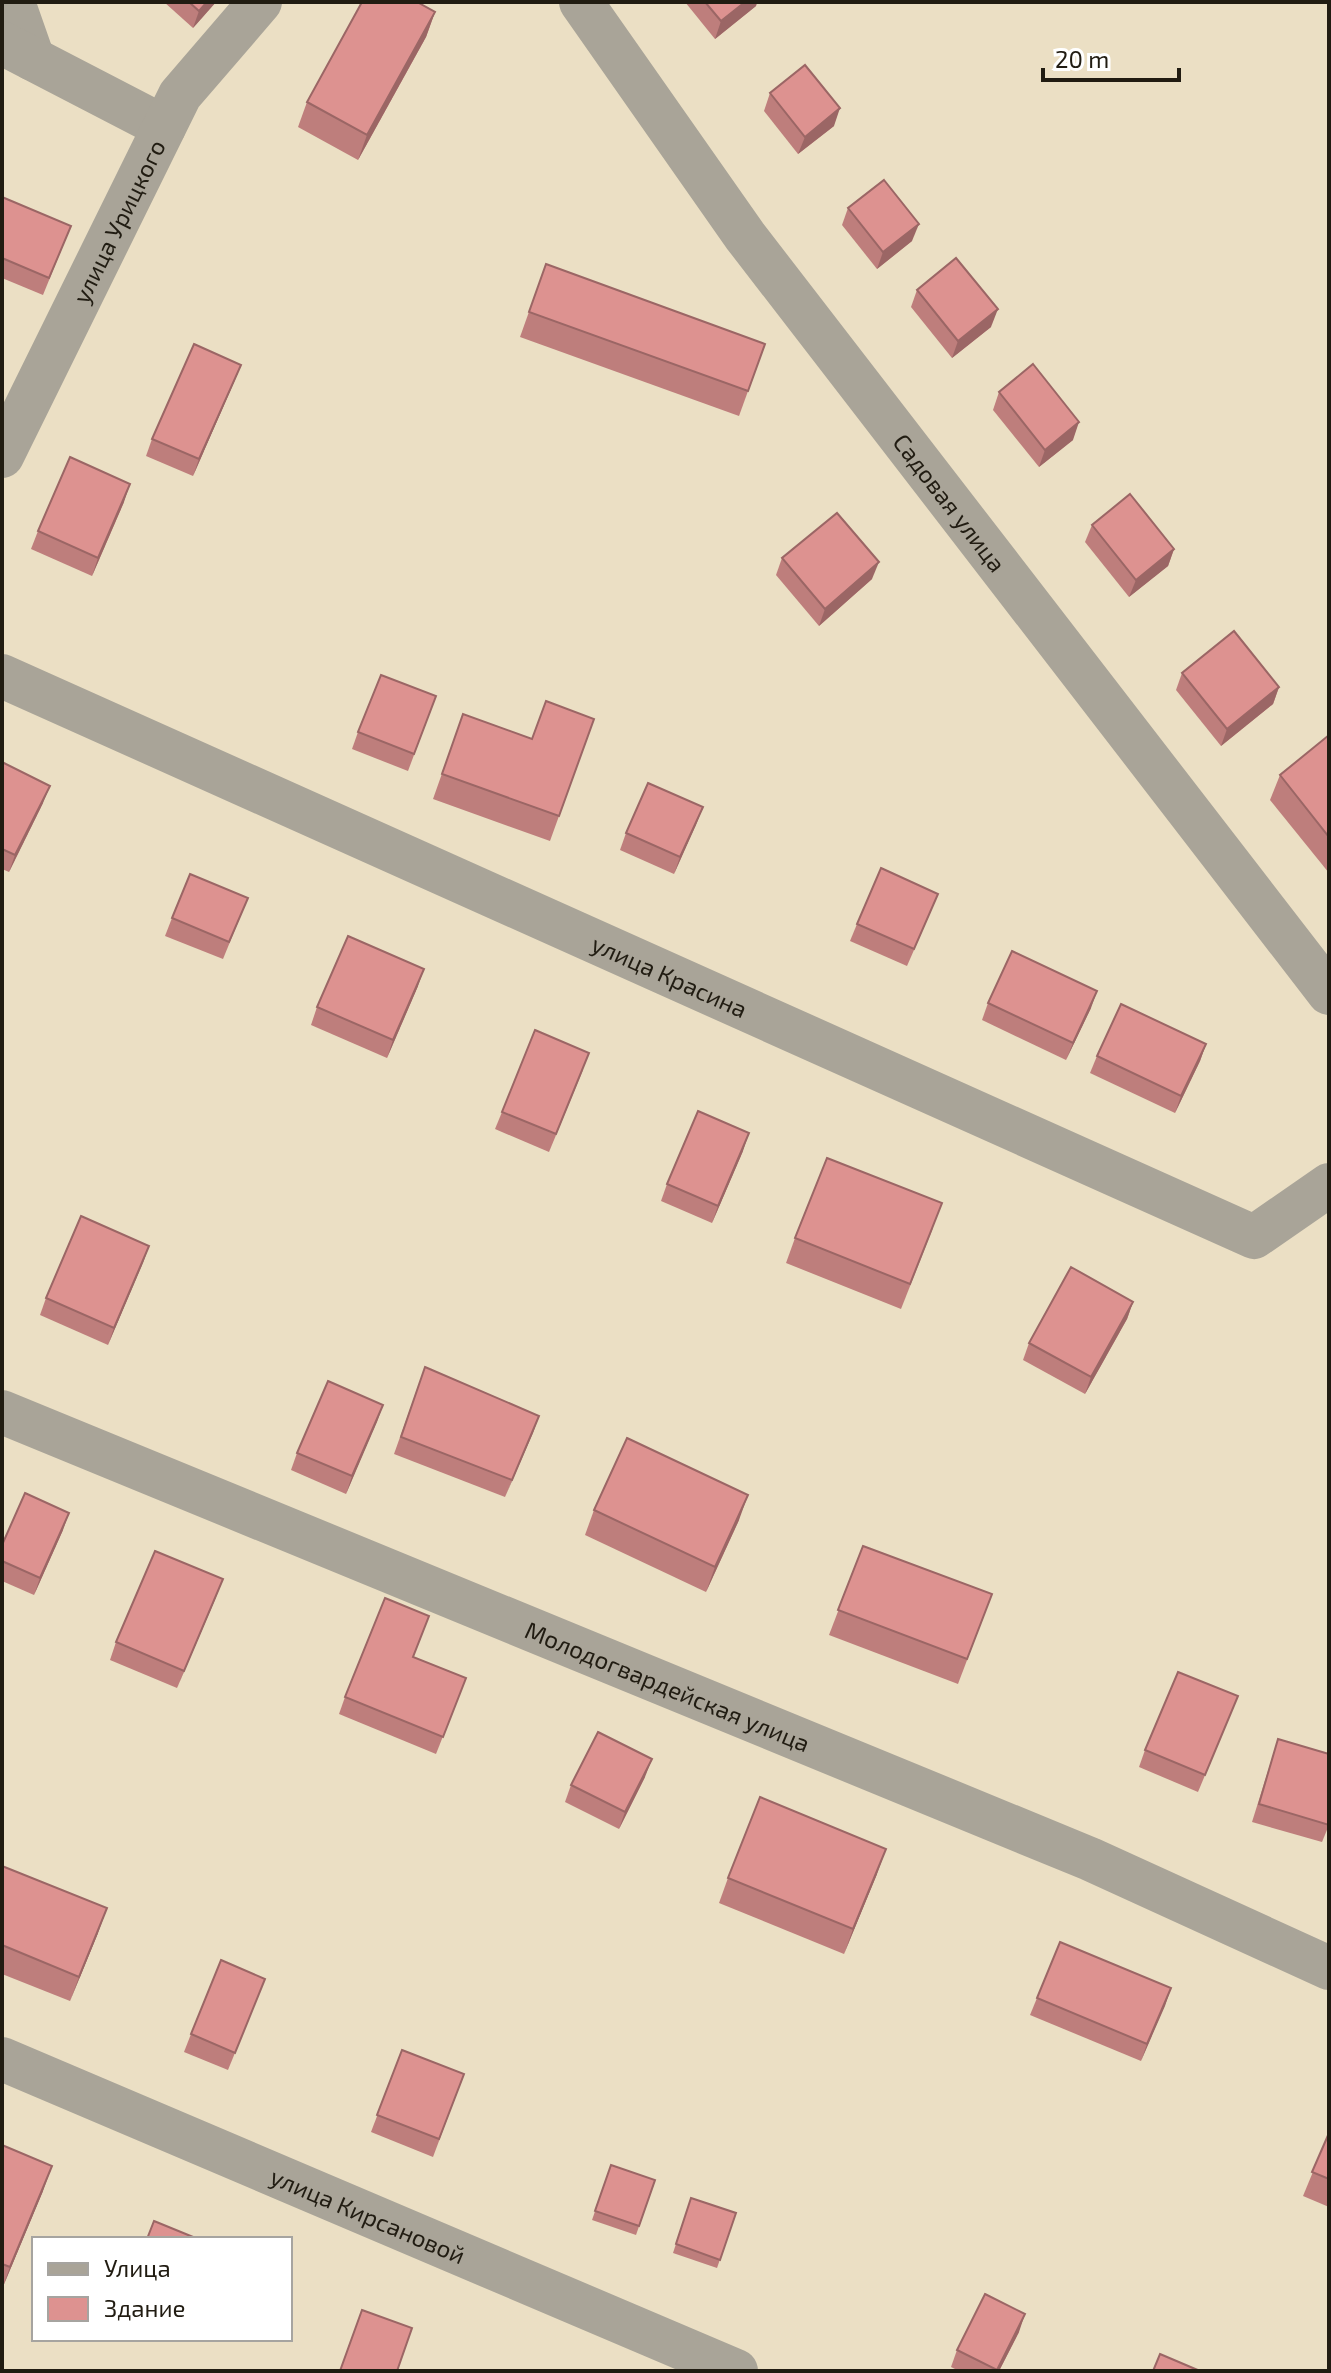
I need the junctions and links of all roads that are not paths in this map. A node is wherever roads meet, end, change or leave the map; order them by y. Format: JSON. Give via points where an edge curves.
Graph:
{"nodes":[{"id":1,"x":13,"y":2,"type":"edge"},
{"id":2,"x":260,"y":2,"type":"edge"},
{"id":3,"x":581,"y":2,"type":"edge"},
{"id":4,"x":18,"y":51,"type":"edge"},
{"id":5,"x":164,"y":127,"type":"junction"},
{"id":6,"x":2,"y":456,"type":"edge"},
{"id":7,"x":2,"y":676,"type":"edge"},
{"id":8,"x":1329,"y":993,"type":"edge"},
{"id":9,"x":1329,"y":1185,"type":"edge"},
{"id":10,"x":2,"y":1412,"type":"edge"},
{"id":11,"x":1329,"y":1968,"type":"edge"},
{"id":12,"x":2,"y":2059,"type":"edge"},
{"id":13,"x":736,"y":2371,"type":"edge"}],
"edges":[{"from":1,"to":4,"type":"street"},
{"from":2,"to":5,"type":"street","name":"улица Урицкого","via":[[180,95]]},
{"from":3,"to":8,"type":"street","name":"Садовая улица","via":[[745,236]]},
{"from":4,"to":5,"type":"street"},
{"from":5,"to":6,"type":"street","name":"улица Урицкого"},
{"from":7,"to":9,"type":"street","name":"улица Красина","via":[[1254,1237]]},
{"from":10,"to":11,"type":"street","name":"Молодогвардейская улица","via":[[1090,1859]]},
{"from":12,"to":13,"type":"street","name":"улица Кирсановой"}]}
